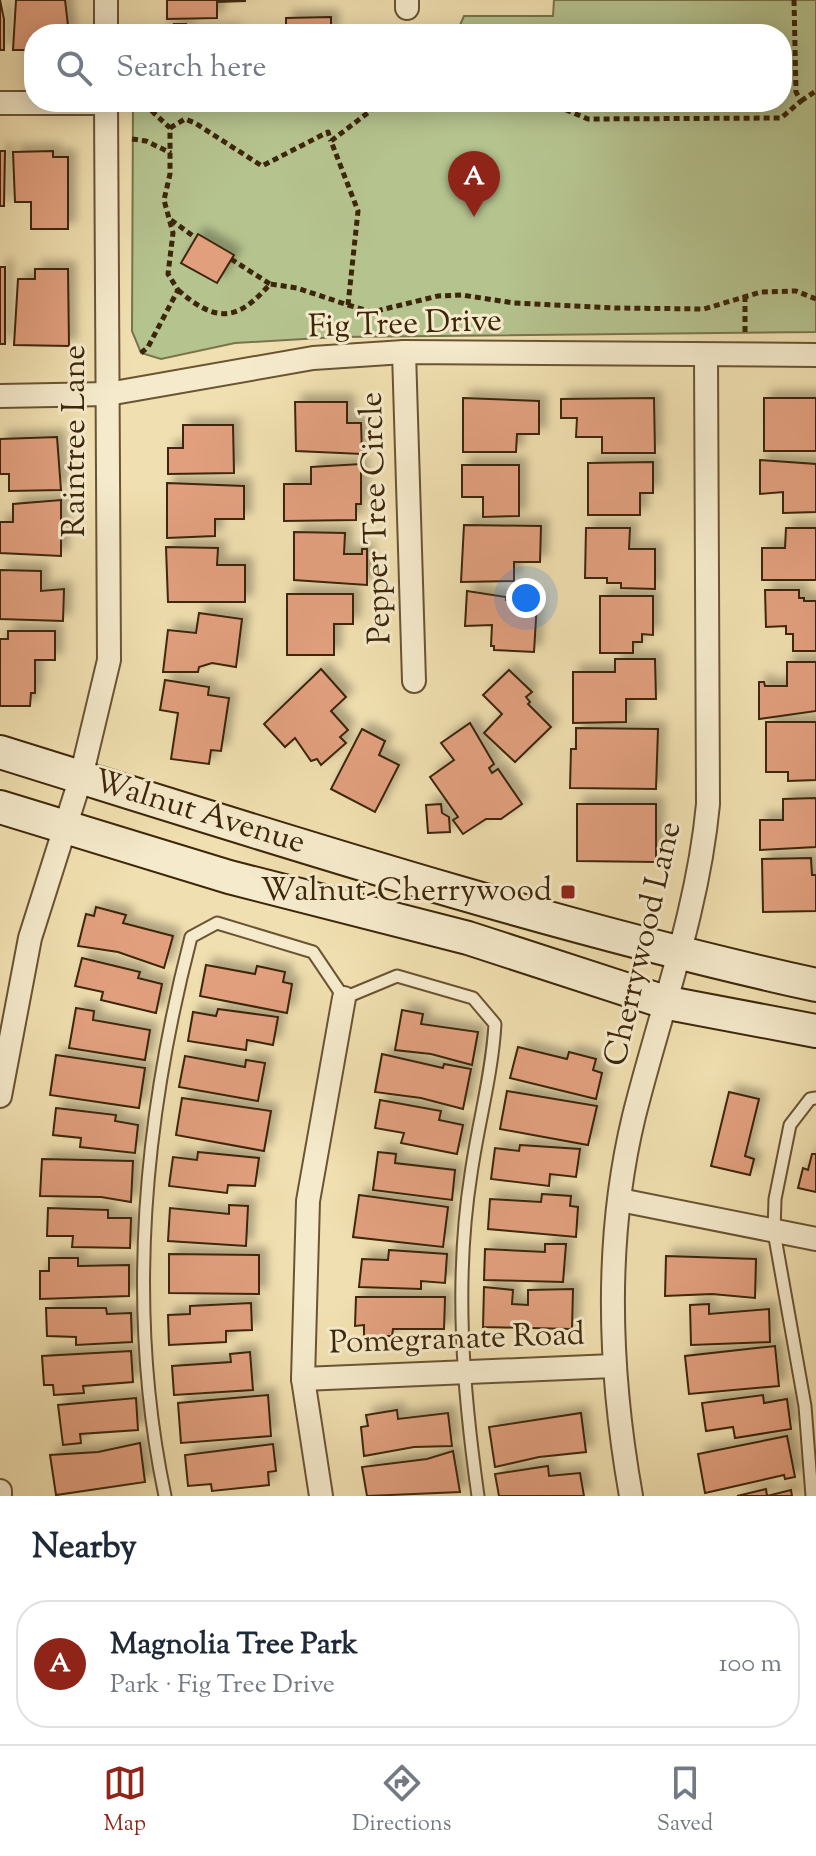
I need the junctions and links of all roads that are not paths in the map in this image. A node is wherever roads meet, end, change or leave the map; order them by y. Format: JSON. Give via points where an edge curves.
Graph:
{"nodes":[{"id":1,"x":106,"y":0,"type":"edge"},
{"id":2,"x":106,"y":24,"type":"edge"},
{"id":3,"x":0,"y":103,"type":"edge"},
{"id":4,"x":24,"y":103,"type":"edge"},
{"id":5,"x":106,"y":112,"type":"edge"},
{"id":6,"x":404,"y":352,"type":"junction"},
{"id":7,"x":706,"y":355,"type":"junction"},
{"id":8,"x":816,"y":355,"type":"edge"},
{"id":9,"x":108,"y":394,"type":"junction"},
{"id":10,"x":0,"y":396,"type":"edge"},
{"id":11,"x":414,"y":681,"type":"dead end"},
{"id":12,"x":0,"y":752,"type":"edge"},
{"id":13,"x":81,"y":777,"type":"junction"},
{"id":14,"x":0,"y":807,"type":"edge"},
{"id":15,"x":63,"y":828,"type":"junction"},
{"id":16,"x":680,"y":955,"type":"junction"},
{"id":17,"x":816,"y":985,"type":"edge"},
{"id":18,"x":344,"y":998,"type":"junction"},
{"id":19,"x":668,"y":1003,"type":"junction"},
{"id":20,"x":816,"y":1031,"type":"edge"},
{"id":21,"x":0,"y":1096,"type":"edge"},
{"id":22,"x":816,"y":1098,"type":"edge"},
{"id":23,"x":620,"y":1200,"type":"junction"},
{"id":24,"x":774,"y":1232,"type":"junction"},
{"id":25,"x":816,"y":1239,"type":"edge"},
{"id":26,"x":613,"y":1366,"type":"junction"},
{"id":27,"x":464,"y":1370,"type":"junction"},
{"id":28,"x":303,"y":1379,"type":"junction"},
{"id":29,"x":165,"y":1496,"type":"edge"},
{"id":30,"x":321,"y":1496,"type":"edge"},
{"id":31,"x":478,"y":1496,"type":"edge"},
{"id":32,"x":631,"y":1496,"type":"edge"},
{"id":33,"x":812,"y":1496,"type":"edge"}],
"edges":[{"from":1,"to":2,"type":"street"},
{"from":3,"to":4,"type":"street"},
{"from":5,"to":9,"type":"street","name":"Raintree Lane"},
{"from":6,"to":7,"type":"street","name":"Fig Tree Drive"},
{"from":6,"to":9,"type":"street","name":"Fig Tree Drive","via":[[261,365]]},
{"from":6,"to":11,"type":"street","name":"Pepper Tree Circle"},
{"from":7,"to":8,"type":"street","name":"Fig Tree Drive"},
{"from":7,"to":16,"type":"street","name":"Cherrywood Lane","via":[[708,804],[703,857]]},
{"from":9,"to":10,"type":"street","name":"Fig Tree Drive"},
{"from":9,"to":13,"type":"street","name":"Raintree Lane","via":[[109,660]]},
{"from":12,"to":13,"type":"main road","name":"Walnut Avenue"},
{"from":13,"to":15,"type":"street","name":"Raintree Lane"},
{"from":13,"to":16,"type":"main road","name":"Walnut Avenue"},
{"from":14,"to":15,"type":"main road","name":"Walnut Avenue"},
{"from":15,"to":19,"type":"main road","name":"Walnut Avenue","via":[[468,938]]},
{"from":15,"to":21,"type":"street","name":"Raintree Lane","via":[[30,938]]},
{"from":16,"to":17,"type":"main road","name":"Walnut Avenue"},
{"from":16,"to":19,"type":"street","name":"Cherrywood Lane"},
{"from":18,"to":27,"type":"lane","via":[[397,976],[473,998],[495,1024],[470,1175]]},
{"from":18,"to":28,"type":"street","via":[[308,1201]]},
{"from":18,"to":29,"type":"lane","via":[[313,952],[217,923],[191,937],[147,1168],[144,1373]]},
{"from":19,"to":20,"type":"main road","name":"Walnut Avenue"},
{"from":19,"to":23,"type":"street","name":"Cherrywood Lane","via":[[634,1118]]},
{"from":22,"to":24,"type":"lane","via":[[790,1125]]},
{"from":23,"to":24,"type":"street"},
{"from":23,"to":26,"type":"street","name":"Cherrywood Lane"},
{"from":24,"to":25,"type":"street"},
{"from":24,"to":33,"type":"lane","via":[[805,1406]]},
{"from":26,"to":27,"type":"street","name":"Pomegranate Road"},
{"from":26,"to":32,"type":"street","name":"Cherrywood Lane"},
{"from":27,"to":28,"type":"street","name":"Pomegranate Road"},
{"from":27,"to":31,"type":"lane"},
{"from":28,"to":30,"type":"street"}]}
